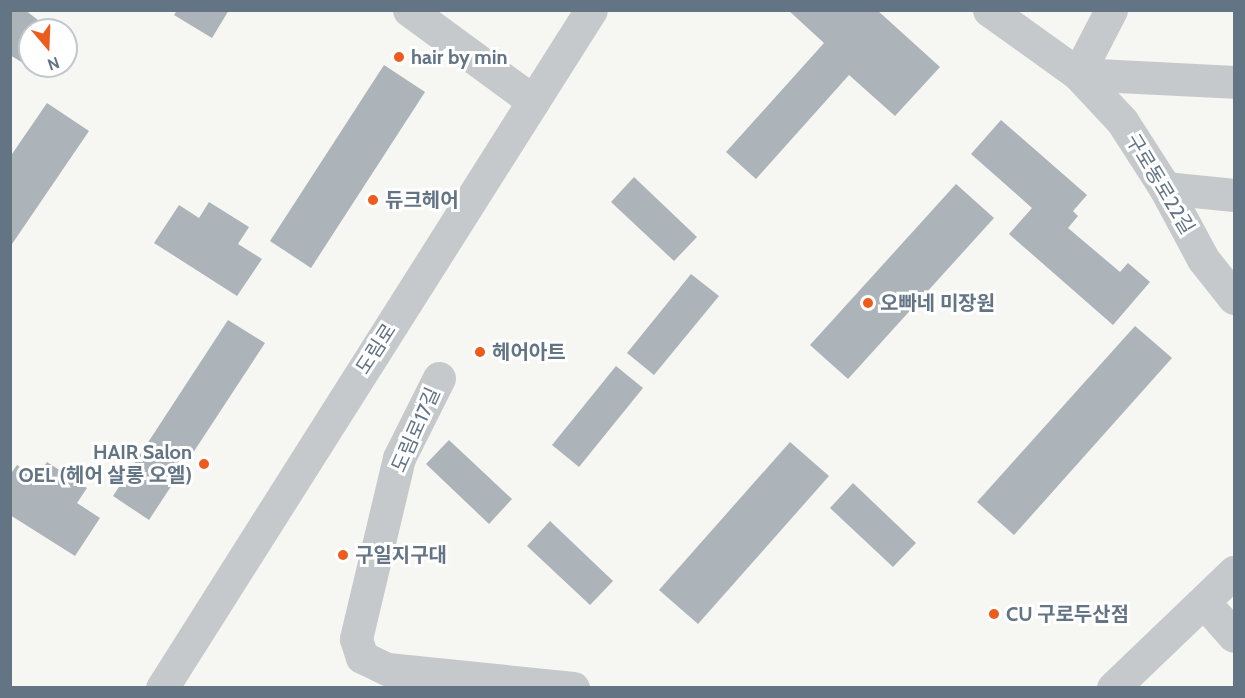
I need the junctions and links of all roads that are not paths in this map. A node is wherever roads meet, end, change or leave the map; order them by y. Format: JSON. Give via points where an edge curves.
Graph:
{"nodes":[{"id":1,"x":409,"y":10,"type":"edge"},
{"id":2,"x":591,"y":10,"type":"edge"},
{"id":3,"x":989,"y":10,"type":"edge"},
{"id":4,"x":1111,"y":10,"type":"edge"},
{"id":5,"x":1078,"y":74,"type":"junction"},
{"id":6,"x":1234,"y":82,"type":"edge"},
{"id":7,"x":533,"y":101,"type":"junction"},
{"id":8,"x":1165,"y":188,"type":"junction"},
{"id":9,"x":1234,"y":195,"type":"edge"},
{"id":10,"x":1234,"y":298,"type":"edge"},
{"id":11,"x":439,"y":378,"type":"dead end"},
{"id":12,"x":1234,"y":572,"type":"edge"},
{"id":13,"x":1204,"y":602,"type":"junction"},
{"id":14,"x":1234,"y":636,"type":"edge"},
{"id":15,"x":162,"y":687,"type":"edge"},
{"id":16,"x":573,"y":687,"type":"edge"},
{"id":17,"x":1113,"y":687,"type":"edge"}],
"edges":[{"from":1,"to":7,"type":"street"},
{"from":2,"to":7,"type":"street","name":"도림로"},
{"from":3,"to":5,"type":"street","name":"구로동로22길"},
{"from":4,"to":5,"type":"street"},
{"from":5,"to":6,"type":"street"},
{"from":5,"to":8,"type":"street","name":"구로동로22길","via":[[1122,121]]},
{"from":7,"to":15,"type":"street","name":"도림로"},
{"from":8,"to":9,"type":"street"},
{"from":8,"to":10,"type":"street","name":"구로동로22길","via":[[1203,259]]},
{"from":11,"to":16,"type":"street","name":"도림로17길","via":[[399,458],[356,639],[362,657],[387,669]]},
{"from":12,"to":13,"type":"street"},
{"from":13,"to":14,"type":"street"},
{"from":13,"to":17,"type":"street"}]}
